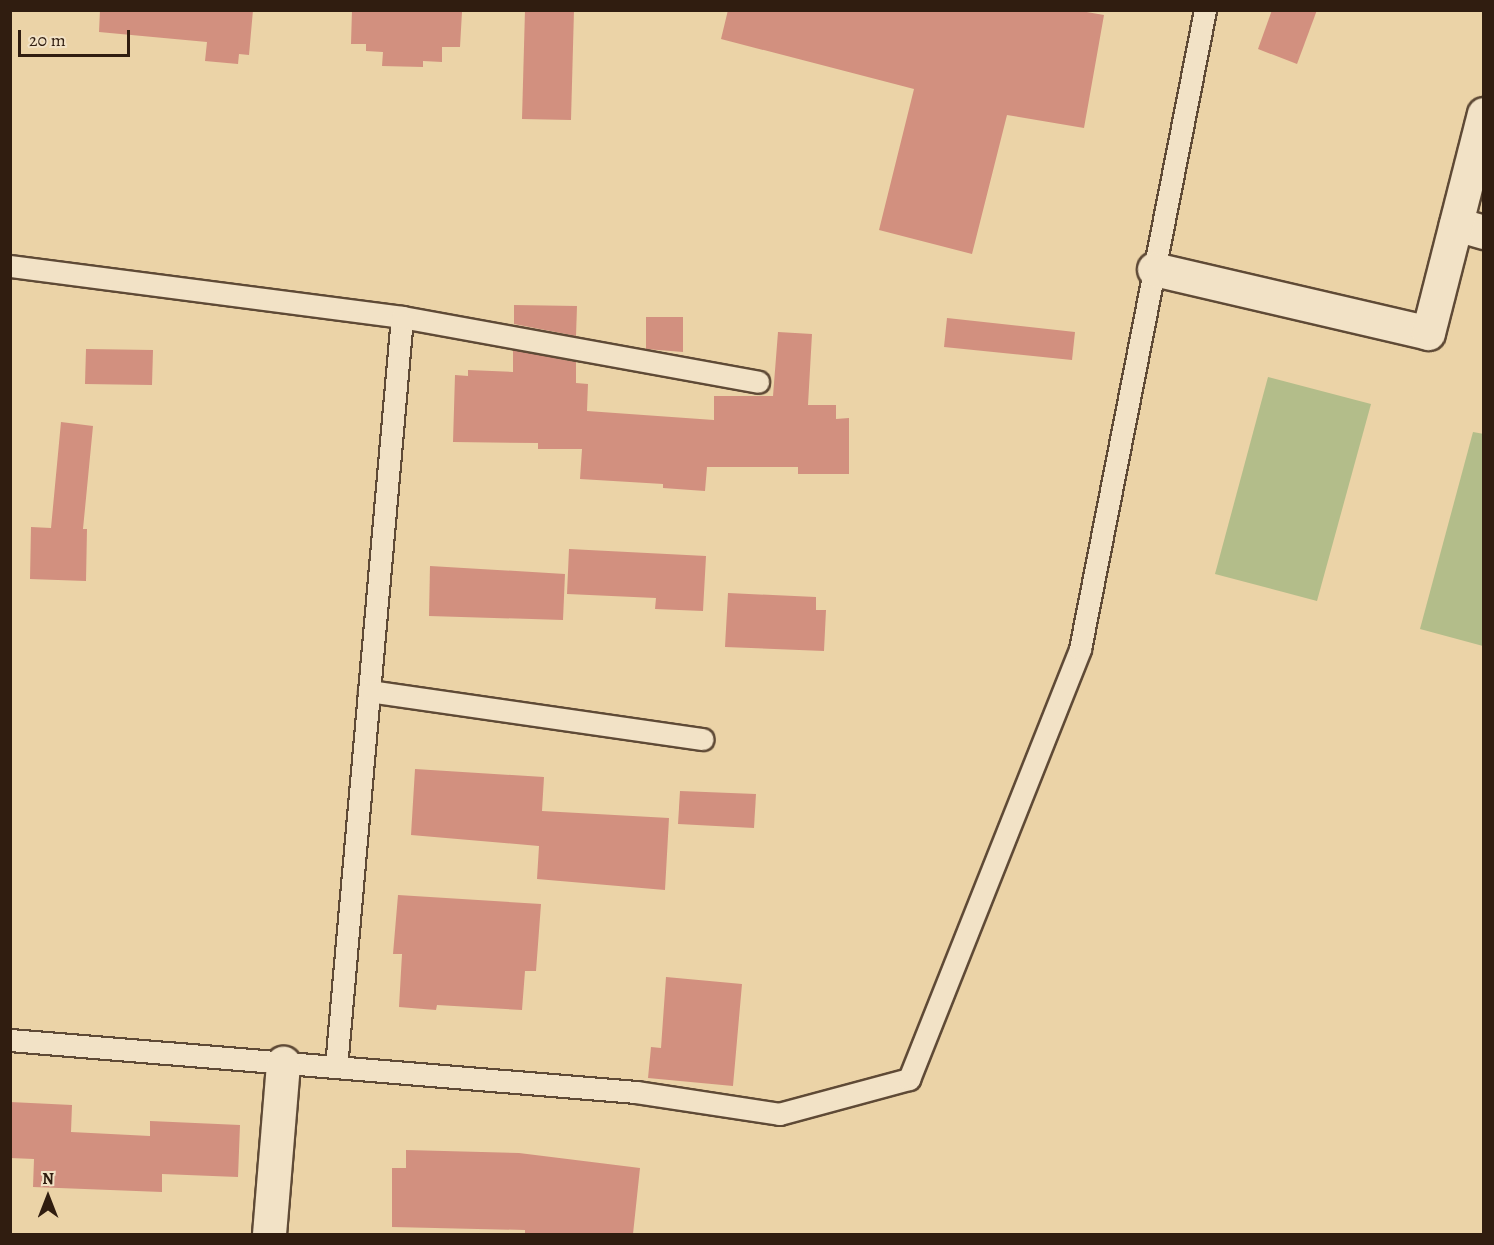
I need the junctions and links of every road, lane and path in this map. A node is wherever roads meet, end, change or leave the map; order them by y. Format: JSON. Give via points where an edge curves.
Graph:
{"nodes":[{"id":1,"x":1205,"y":10,"type":"edge"},
{"id":2,"x":1484,"y":114,"type":"edge"},
{"id":3,"x":1470,"y":228,"type":"edge"},
{"id":4,"x":10,"y":266,"type":"edge"},
{"id":5,"x":1154,"y":269,"type":"junction"},
{"id":6,"x":402,"y":317,"type":"junction"},
{"id":7,"x":758,"y":382,"type":"dead end"},
{"id":8,"x":369,"y":691,"type":"junction"},
{"id":9,"x":703,"y":739,"type":"dead end"},
{"id":10,"x":10,"y":1040,"type":"edge"},
{"id":11,"x":284,"y":1063,"type":"junction"},
{"id":12,"x":336,"y":1067,"type":"junction"},
{"id":13,"x":269,"y":1234,"type":"edge"}],
"edges":[{"from":1,"to":5,"type":"lane"},
{"from":2,"to":3,"type":"street"},
{"from":3,"to":5,"type":"street","via":[[1428,333]]},
{"from":4,"to":6,"type":"lane"},
{"from":5,"to":12,"type":"lane","via":[[1080,649],[909,1079],[779,1114],[636,1092]]},
{"from":6,"to":7,"type":"lane"},
{"from":6,"to":8,"type":"lane"},
{"from":8,"to":9,"type":"lane"},
{"from":8,"to":12,"type":"lane"},
{"from":10,"to":11,"type":"lane"},
{"from":11,"to":12,"type":"lane"},
{"from":11,"to":13,"type":"street"}]}
